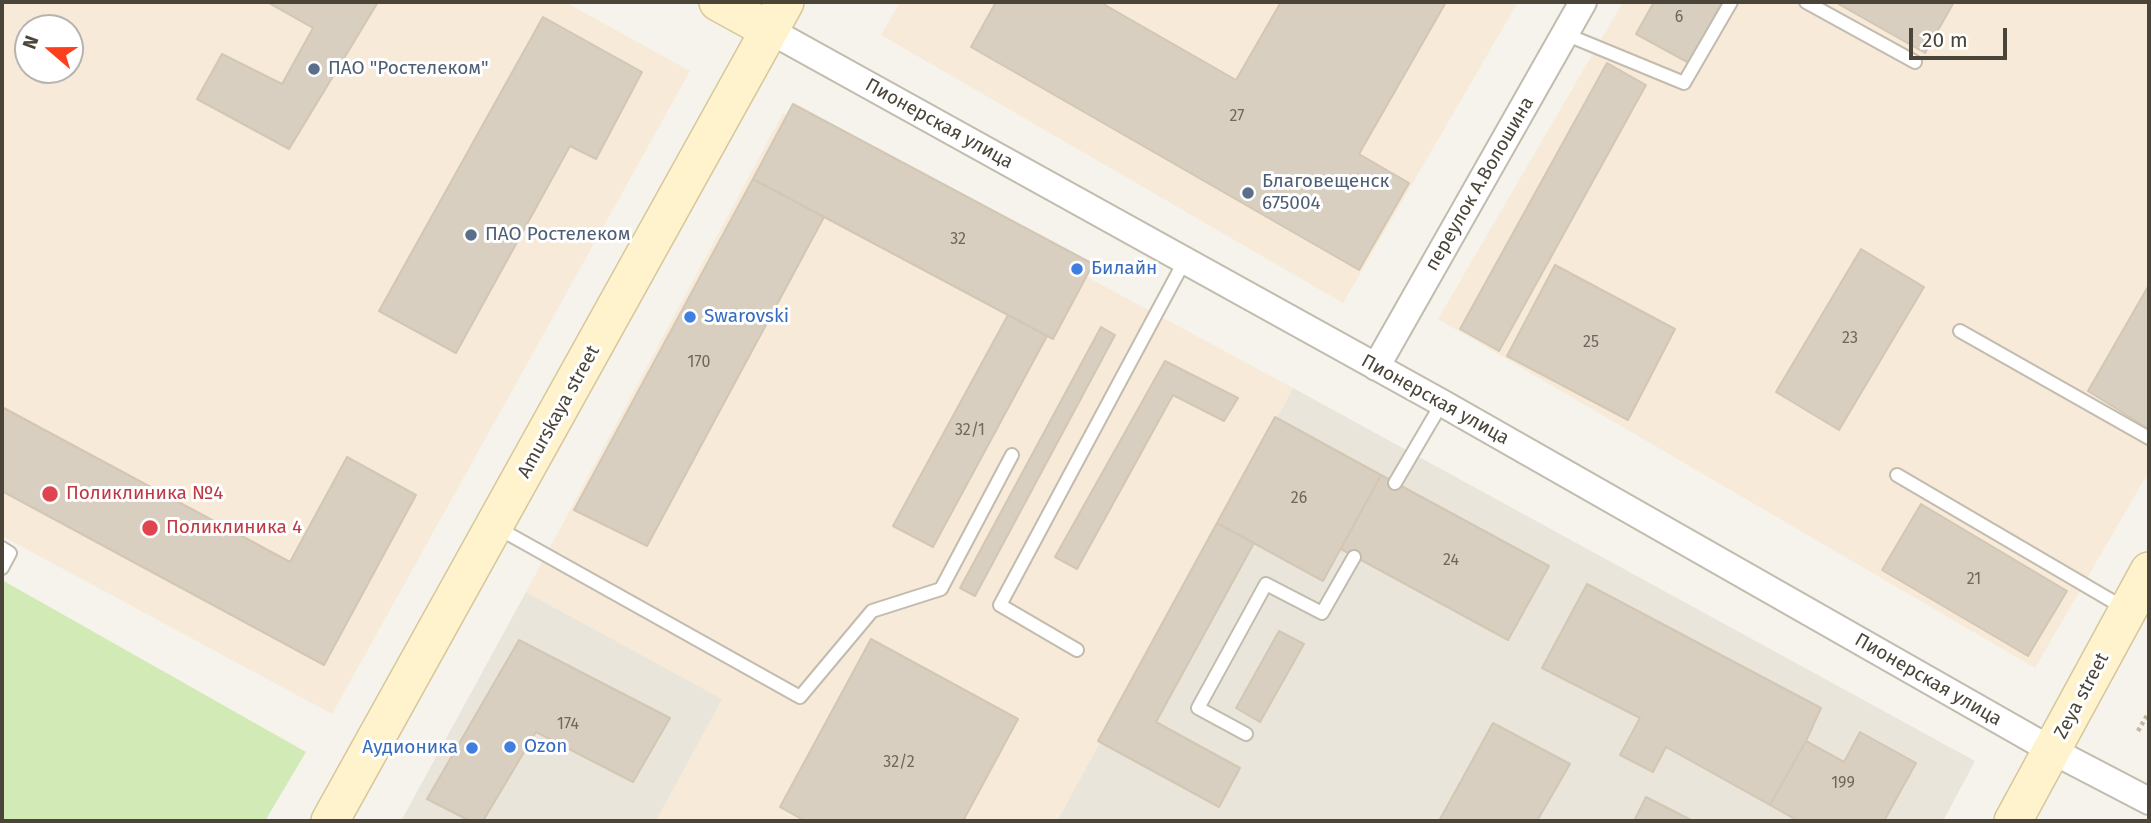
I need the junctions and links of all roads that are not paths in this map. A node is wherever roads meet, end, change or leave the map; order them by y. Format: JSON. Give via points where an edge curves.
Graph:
{"nodes":[{"id":1,"x":718,"y":2,"type":"edge"},
{"id":2,"x":1584,"y":2,"type":"edge"},
{"id":3,"x":1731,"y":2,"type":"edge"},
{"id":4,"x":1806,"y":2,"type":"edge"},
{"id":5,"x":777,"y":16,"type":"edge"},
{"id":6,"x":1565,"y":34,"type":"junction"},
{"id":7,"x":1915,"y":62,"type":"dead end"},
{"id":8,"x":1185,"y":260,"type":"junction"},
{"id":9,"x":1960,"y":331,"type":"dead end"},
{"id":10,"x":1376,"y":367,"type":"junction"},
{"id":11,"x":1442,"y":403,"type":"junction"},
{"id":12,"x":2149,"y":438,"type":"edge"},
{"id":13,"x":1012,"y":456,"type":"dead end"},
{"id":14,"x":1897,"y":475,"type":"dead end"},
{"id":15,"x":1395,"y":483,"type":"dead end"},
{"id":16,"x":495,"y":527,"type":"junction"},
{"id":17,"x":2,"y":548,"type":"edge"},
{"id":18,"x":1354,"y":556,"type":"dead end"},
{"id":19,"x":2,"y":568,"type":"edge"},
{"id":20,"x":2149,"y":571,"type":"edge"},
{"id":21,"x":2127,"y":610,"type":"junction"},
{"id":22,"x":1077,"y":650,"type":"dead end"},
{"id":23,"x":1246,"y":734,"type":"dead end"},
{"id":24,"x":2053,"y":751,"type":"junction"},
{"id":25,"x":2149,"y":801,"type":"edge"},
{"id":26,"x":330,"y":821,"type":"edge"},
{"id":27,"x":2013,"y":821,"type":"edge"}],
"edges":[{"from":1,"to":5,"type":"street","name":"Пионерская улица"},
{"from":2,"to":6,"type":"street","name":"переулок А.Волошина"},
{"from":3,"to":6,"type":"lane","via":[[1684,83]]},
{"from":4,"to":7,"type":"lane"},
{"from":5,"to":8,"type":"street","name":"Пионерская улица"},
{"from":5,"to":16,"type":"street","name":"Amurskaya street"},
{"from":6,"to":10,"type":"street","name":"переулок А.Волошина"},
{"from":8,"to":10,"type":"street","name":"Пионерская улица"},
{"from":8,"to":22,"type":"lane","via":[[1000,606]]},
{"from":9,"to":12,"type":"lane"},
{"from":10,"to":11,"type":"street","name":"Пионерская улица"},
{"from":11,"to":15,"type":"lane"},
{"from":11,"to":24,"type":"street","name":"Пионерская улица"},
{"from":13,"to":16,"type":"lane","via":[[941,589],[872,611],[800,697]]},
{"from":14,"to":21,"type":"lane"},
{"from":16,"to":26,"type":"street","name":"Amurskaya street"},
{"from":17,"to":19,"type":"lane","via":[[10,553]]},
{"from":18,"to":23,"type":"lane","via":[[1322,613],[1266,584],[1198,708]]},
{"from":20,"to":21,"type":"street","name":"Zeya street"},
{"from":21,"to":24,"type":"street","name":"Zeya street"},
{"from":24,"to":25,"type":"street","name":"Пионерская улица"},
{"from":24,"to":27,"type":"street","name":"Zeya street"}]}
